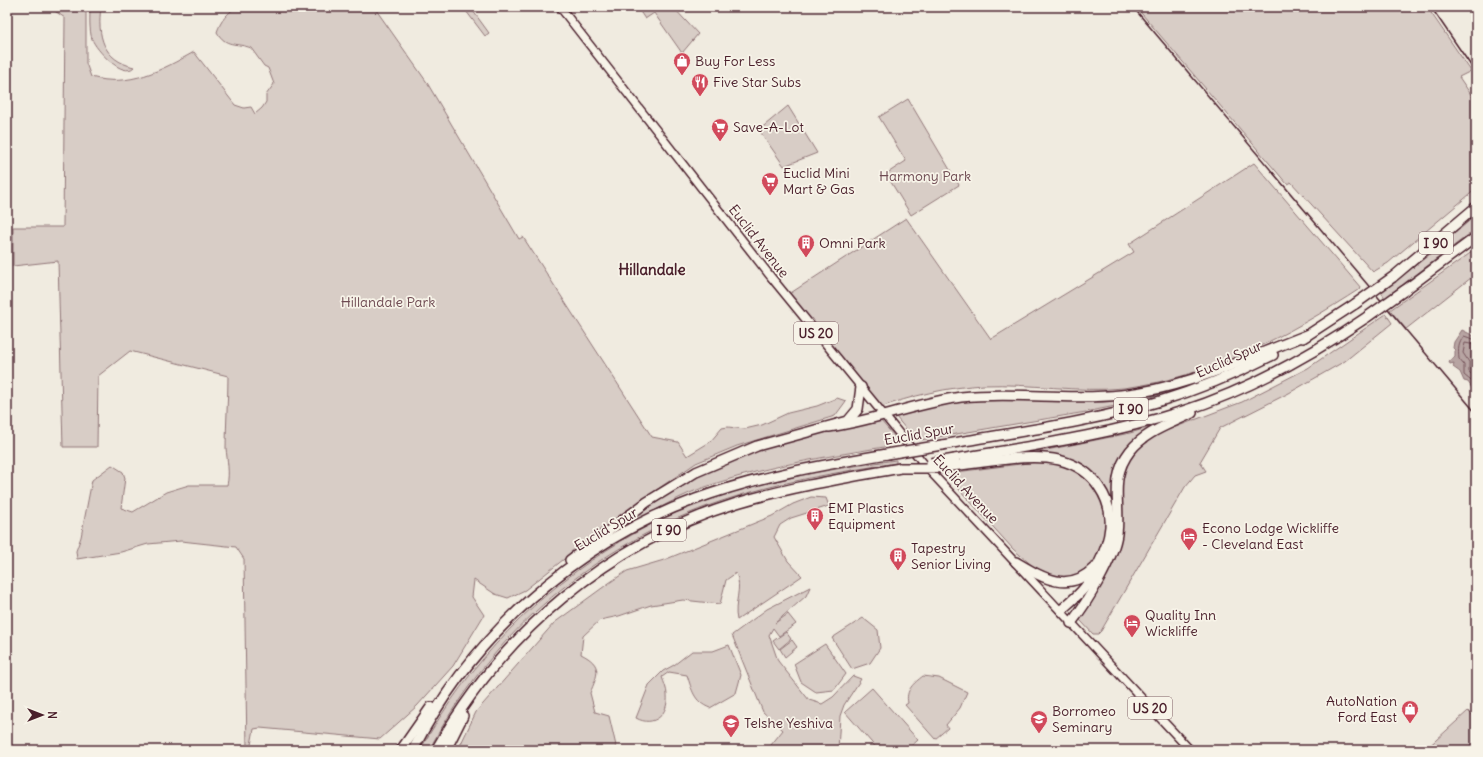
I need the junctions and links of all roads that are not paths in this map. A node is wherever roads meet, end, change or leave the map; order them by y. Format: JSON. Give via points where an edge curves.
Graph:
{"nodes":[{"id":1,"x":560,"y":7,"type":"edge"},
{"id":2,"x":1476,"y":206,"type":"edge"},
{"id":3,"x":1476,"y":237,"type":"edge"},
{"id":4,"x":1308,"y":335,"type":"junction"},
{"id":5,"x":861,"y":388,"type":"junction"},
{"id":6,"x":1220,"y":398,"type":"junction"},
{"id":7,"x":884,"y":416,"type":"junction"},
{"id":8,"x":829,"y":427,"type":"junction"},
{"id":9,"x":957,"y":462,"type":"junction"},
{"id":10,"x":1016,"y":562,"type":"junction"},
{"id":11,"x":1098,"y":564,"type":"junction"},
{"id":12,"x":540,"y":590,"type":"junction"},
{"id":13,"x":1060,"y":610,"type":"junction"},
{"id":14,"x":1071,"y":622,"type":"junction"},
{"id":15,"x":464,"y":670,"type":"junction"},
{"id":16,"x":484,"y":678,"type":"junction"},
{"id":17,"x":401,"y":750,"type":"edge"},
{"id":18,"x":413,"y":750,"type":"edge"},
{"id":19,"x":436,"y":750,"type":"edge"},
{"id":20,"x":446,"y":750,"type":"edge"},
{"id":21,"x":1190,"y":750,"type":"edge"}],
"edges":[{"from":1,"to":5,"type":"main road","name":"Euclid Avenue","number":"US 20"},
{"from":2,"to":4,"type":"highway","name":"Euclid Spur","number":"I 90","bridge":true,"via":[[1393,276]]},
{"from":3,"to":6,"type":"highway","number":"I 90","bridge":true,"via":[[1367,318],[1285,367]]},
{"from":4,"to":7,"type":"highway","via":[[1214,373],[1144,392],[1099,397],[971,396],[930,403]]},
{"from":4,"to":12,"type":"highway","name":"Euclid Spur","number":"I 90","bridge":true,"via":[[1245,369],[1211,384],[1157,402],[1081,420],[764,478],[695,499],[613,539]]},
{"from":5,"to":7,"type":"main road","name":"Euclid Avenue","number":"US 20"},
{"from":5,"to":8,"type":"highway","via":[[860,406],[854,415],[848,421]]},
{"from":6,"to":9,"type":"highway","number":"I 90","via":[[1168,416],[1114,430]]},
{"from":6,"to":14,"type":"highway","via":[[1151,433],[1128,455],[1117,481],[1118,528],[1115,545],[1086,602]]},
{"from":7,"to":8,"type":"highway"},
{"from":7,"to":10,"type":"main road","name":"Euclid Avenue","number":"US 20","via":[[929,470]]},
{"from":8,"to":12,"type":"highway","via":[[758,446],[683,480],[647,502],[582,550],[562,566]]},
{"from":9,"to":11,"type":"highway","via":[[1047,459],[1070,464],[1085,472],[1101,489],[1110,516],[1108,541]]},
{"from":9,"to":16,"type":"highway","number":"I 90","bridge":true,"via":[[936,468],[900,468],[754,498],[702,515],[651,538],[604,567],[559,600],[519,637]]},
{"from":10,"to":11,"type":"highway","via":[[1044,578],[1060,582],[1081,578]]},
{"from":10,"to":13,"type":"main road","name":"Euclid Avenue","number":"US 20"},
{"from":11,"to":13,"type":"highway","via":[[1085,587]]},
{"from":12,"to":15,"type":"highway","name":"Euclid Spur","number":"I 90","via":[[499,629]]},
{"from":13,"to":14,"type":"main road","name":"Euclid Avenue","number":"US 20"},
{"from":14,"to":21,"type":"main road","name":"Euclid Avenue","number":"US 20"},
{"from":15,"to":17,"type":"highway","via":[[428,712]]},
{"from":15,"to":18,"type":"highway","name":"Euclid Spur","number":"I 90","via":[[432,715]]},
{"from":16,"to":19,"type":"highway","number":"I 90"},
{"from":16,"to":20,"type":"highway"}]}
